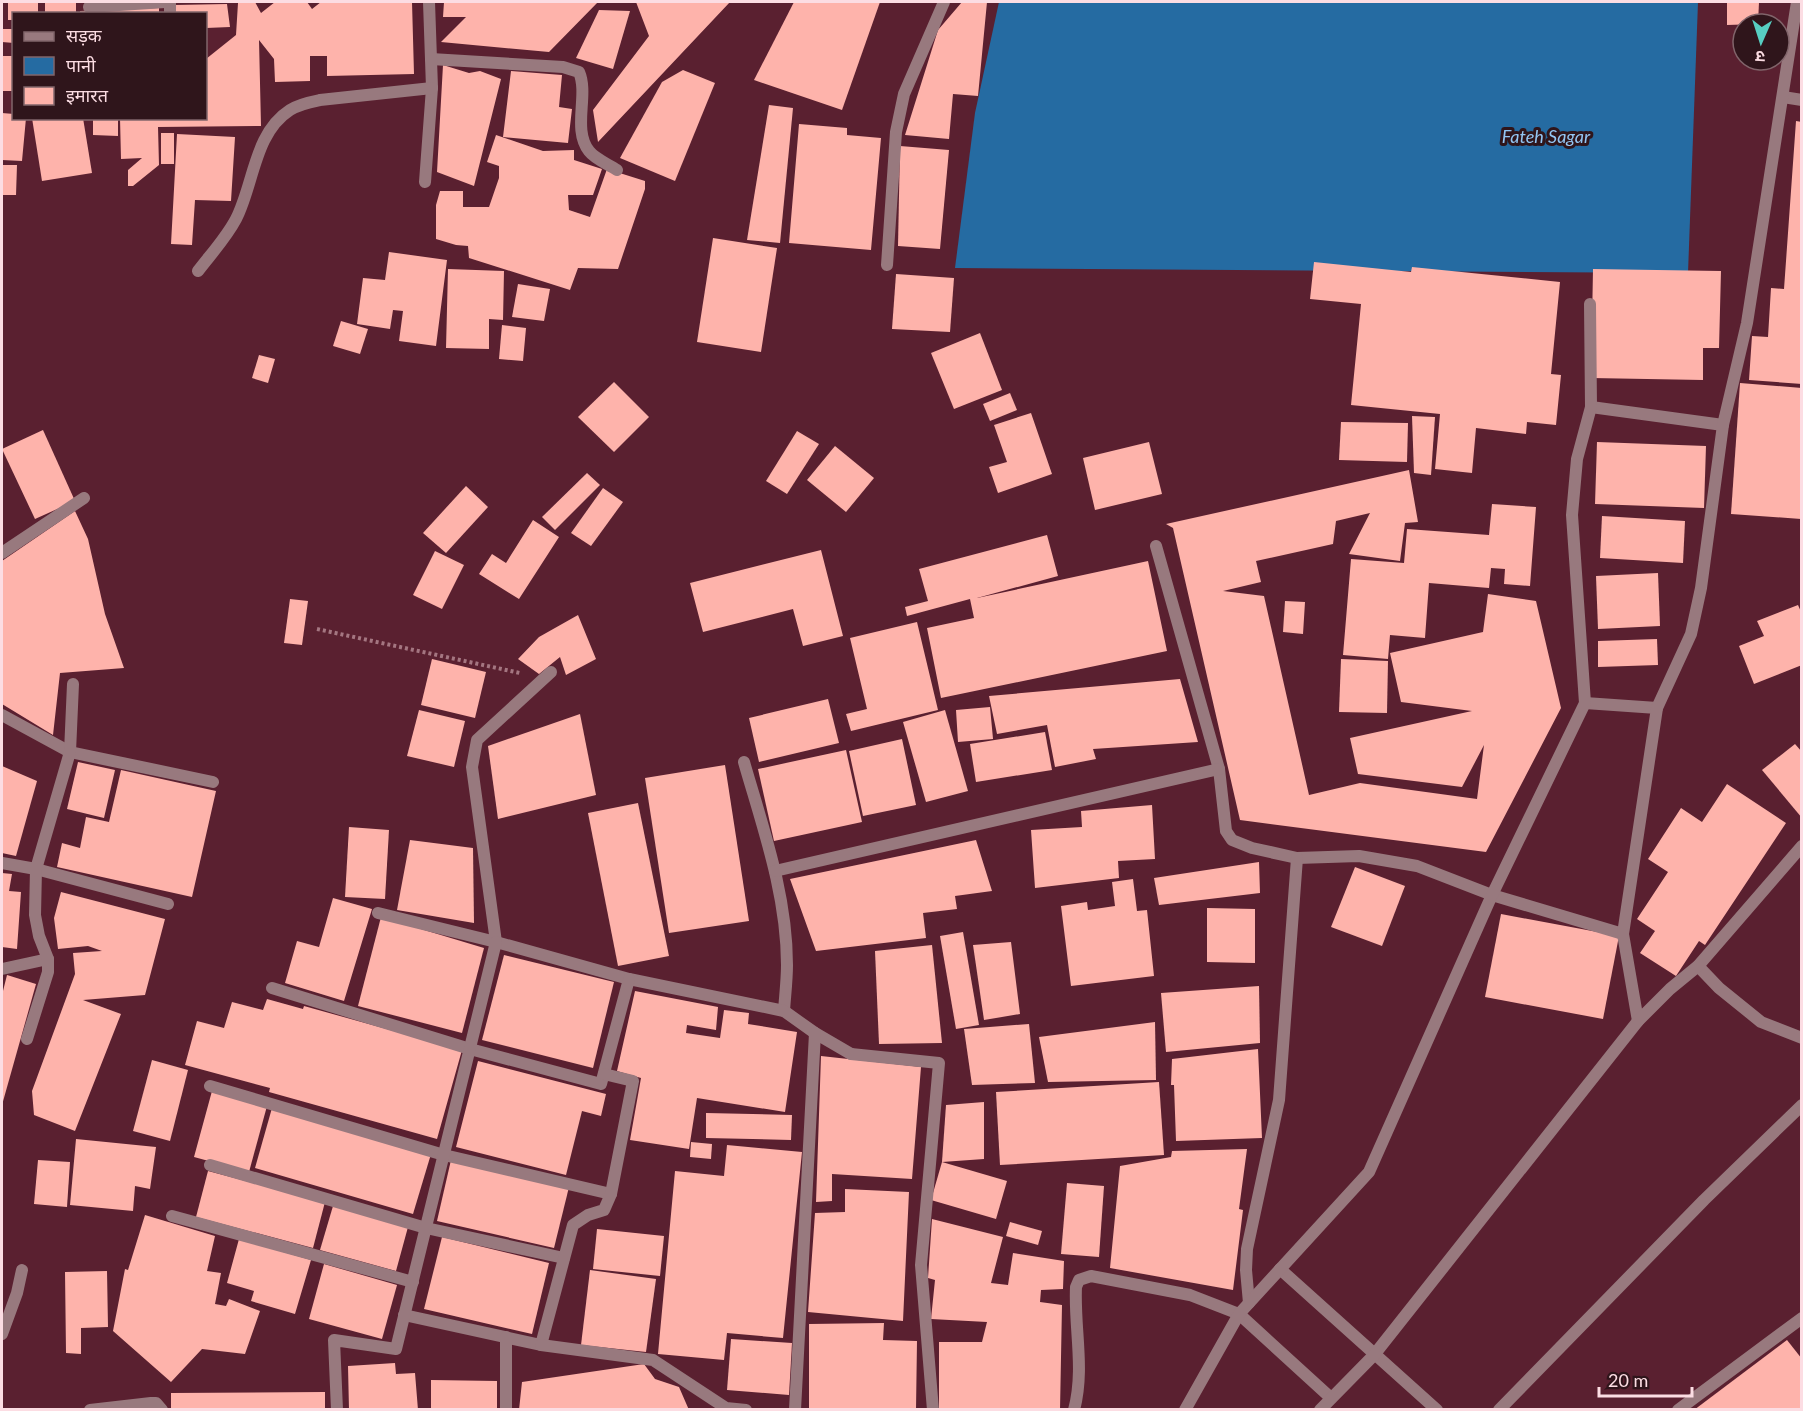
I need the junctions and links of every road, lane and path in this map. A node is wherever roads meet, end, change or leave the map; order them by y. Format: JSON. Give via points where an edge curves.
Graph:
{"nodes":[{"id":1,"x":167,"y":2,"type":"edge"},
{"id":2,"x":429,"y":2,"type":"edge"},
{"id":3,"x":944,"y":2,"type":"edge"},
{"id":4,"x":1797,"y":2,"type":"edge"},
{"id":5,"x":89,"y":7,"type":"dead end"},
{"id":6,"x":431,"y":59,"type":"junction"},
{"id":7,"x":432,"y":88,"type":"junction"},
{"id":8,"x":1783,"y":97,"type":"junction"},
{"id":9,"x":1802,"y":100,"type":"edge"},
{"id":10,"x":617,"y":170,"type":"dead end"},
{"id":11,"x":425,"y":182,"type":"dead end"},
{"id":12,"x":887,"y":265,"type":"dead end"},
{"id":13,"x":198,"y":271,"type":"dead end"},
{"id":14,"x":1590,"y":304,"type":"dead end"},
{"id":15,"x":1591,"y":407,"type":"junction"},
{"id":16,"x":1723,"y":425,"type":"junction"},
{"id":17,"x":84,"y":498,"type":"dead end"},
{"id":18,"x":1156,"y":546,"type":"dead end"},
{"id":19,"x":2,"y":554,"type":"edge"},
{"id":20,"x":317,"y":629,"type":"dead end"},
{"id":21,"x":548,"y":675,"type":"joint"},
{"id":22,"x":73,"y":684,"type":"dead end"},
{"id":23,"x":1585,"y":703,"type":"junction"},
{"id":24,"x":1657,"y":708,"type":"junction"},
{"id":25,"x":2,"y":715,"type":"edge"},
{"id":26,"x":70,"y":752,"type":"junction"},
{"id":27,"x":744,"y":762,"type":"dead end"},
{"id":28,"x":1219,"y":769,"type":"junction"},
{"id":29,"x":213,"y":782,"type":"dead end"},
{"id":30,"x":1802,"y":846,"type":"edge"},
{"id":31,"x":1297,"y":858,"type":"junction"},
{"id":32,"x":2,"y":863,"type":"edge"},
{"id":33,"x":36,"y":869,"type":"junction"},
{"id":34,"x":775,"y":871,"type":"junction"},
{"id":35,"x":1492,"y":895,"type":"junction"},
{"id":36,"x":168,"y":904,"type":"dead end"},
{"id":37,"x":378,"y":913,"type":"dead end"},
{"id":38,"x":1623,"y":934,"type":"junction"},
{"id":39,"x":496,"y":942,"type":"junction"},
{"id":40,"x":48,"y":959,"type":"junction"},
{"id":41,"x":1698,"y":966,"type":"junction"},
{"id":42,"x":2,"y":969,"type":"edge"},
{"id":43,"x":628,"y":979,"type":"junction"},
{"id":44,"x":272,"y":988,"type":"dead end"},
{"id":45,"x":784,"y":1011,"type":"junction"},
{"id":46,"x":1638,"y":1021,"type":"junction"},
{"id":47,"x":815,"y":1033,"type":"junction"},
{"id":48,"x":1802,"y":1038,"type":"edge"},
{"id":49,"x":27,"y":1039,"type":"dead end"},
{"id":50,"x":470,"y":1049,"type":"junction"},
{"id":51,"x":604,"y":1074,"type":"junction"},
{"id":52,"x":210,"y":1086,"type":"dead end"},
{"id":53,"x":1802,"y":1105,"type":"edge"},
{"id":54,"x":444,"y":1155,"type":"junction"},
{"id":55,"x":210,"y":1165,"type":"dead end"},
{"id":56,"x":611,"y":1194,"type":"junction"},
{"id":57,"x":172,"y":1216,"type":"dead end"},
{"id":58,"x":426,"y":1228,"type":"junction"},
{"id":59,"x":564,"y":1258,"type":"junction"},
{"id":60,"x":1280,"y":1269,"type":"junction"},
{"id":61,"x":22,"y":1270,"type":"dead end"},
{"id":62,"x":412,"y":1282,"type":"junction"},
{"id":63,"x":1249,"y":1303,"type":"junction"},
{"id":64,"x":1239,"y":1314,"type":"junction"},
{"id":65,"x":404,"y":1315,"type":"junction"},
{"id":66,"x":5,"y":1317,"type":"edge"},
{"id":67,"x":1802,"y":1318,"type":"edge"},
{"id":68,"x":2,"y":1334,"type":"edge"},
{"id":69,"x":506,"y":1337,"type":"junction"},
{"id":70,"x":542,"y":1345,"type":"junction"},
{"id":71,"x":1374,"y":1355,"type":"junction"},
{"id":72,"x":1331,"y":1398,"type":"junction"},
{"id":73,"x":90,"y":1410,"type":"edge"},
{"id":74,"x":162,"y":1410,"type":"edge"},
{"id":75,"x":337,"y":1410,"type":"edge"},
{"id":76,"x":506,"y":1410,"type":"edge"},
{"id":77,"x":746,"y":1410,"type":"edge"},
{"id":78,"x":795,"y":1410,"type":"edge"},
{"id":79,"x":933,"y":1410,"type":"edge"},
{"id":80,"x":1074,"y":1410,"type":"edge"},
{"id":81,"x":1185,"y":1410,"type":"edge"},
{"id":82,"x":1320,"y":1410,"type":"edge"},
{"id":83,"x":1437,"y":1410,"type":"edge"},
{"id":84,"x":1499,"y":1410,"type":"edge"},
{"id":85,"x":1678,"y":1410,"type":"edge"}],
"edges":[{"from":1,"to":5,"type":"street"},
{"from":2,"to":6,"type":"street"},
{"from":3,"to":12,"type":"street","via":[[904,94],[896,132]]},
{"from":4,"to":8,"type":"street"},
{"from":6,"to":7,"type":"street"},
{"from":6,"to":10,"type":"street","via":[[563,67],[579,72],[586,145],[590,153]]},
{"from":7,"to":11,"type":"street"},
{"from":7,"to":13,"type":"street","via":[[320,100],[289,110],[261,145],[242,206],[227,235]]},
{"from":8,"to":9,"type":"street"},
{"from":8,"to":16,"type":"street","via":[[1747,322]]},
{"from":14,"to":15,"type":"street"},
{"from":15,"to":16,"type":"street"},
{"from":15,"to":23,"type":"street","via":[[1577,459],[1572,514]]},
{"from":16,"to":24,"type":"street","via":[[1691,634]]},
{"from":17,"to":19,"type":"street"},
{"from":18,"to":28,"type":"street"},
{"from":20,"to":21,"type":"path"},
{"from":21,"to":39,"type":"street","via":[[477,741],[473,756]]},
{"from":22,"to":26,"type":"street"},
{"from":23,"to":24,"type":"street"},
{"from":23,"to":35,"type":"street"},
{"from":24,"to":38,"type":"street"},
{"from":25,"to":26,"type":"street"},
{"from":26,"to":29,"type":"street"},
{"from":26,"to":33,"type":"street"},
{"from":27,"to":34,"type":"street"},
{"from":28,"to":31,"type":"street","via":[[1226,831],[1232,840]]},
{"from":28,"to":34,"type":"street"},
{"from":30,"to":41,"type":"street"},
{"from":31,"to":35,"type":"street","via":[[1359,856],[1417,866]]},
{"from":31,"to":63,"type":"street","via":[[1279,1100],[1247,1249]]},
{"from":32,"to":33,"type":"street"},
{"from":33,"to":36,"type":"street"},
{"from":33,"to":40,"type":"street","via":[[35,915]]},
{"from":34,"to":45,"type":"street","via":[[786,944]]},
{"from":35,"to":38,"type":"street"},
{"from":35,"to":60,"type":"street","via":[[1369,1173]]},
{"from":37,"to":39,"type":"street"},
{"from":38,"to":46,"type":"street"},
{"from":39,"to":43,"type":"street"},
{"from":39,"to":50,"type":"street"},
{"from":40,"to":42,"type":"street"},
{"from":40,"to":49,"type":"street","via":[[46,980]]},
{"from":41,"to":46,"type":"street"},
{"from":41,"to":48,"type":"street","via":[[1761,1023]]},
{"from":43,"to":45,"type":"street"},
{"from":43,"to":51,"type":"street"},
{"from":44,"to":50,"type":"street"},
{"from":45,"to":47,"type":"street"},
{"from":46,"to":71,"type":"street"},
{"from":47,"to":78,"type":"street"},
{"from":47,"to":79,"type":"street","via":[[851,1054],[939,1063],[921,1266]]},
{"from":50,"to":51,"type":"street","via":[[602,1084]]},
{"from":50,"to":54,"type":"street"},
{"from":51,"to":56,"type":"street","via":[[633,1081]]},
{"from":52,"to":54,"type":"street"},
{"from":53,"to":84,"type":"street"},
{"from":54,"to":56,"type":"street"},
{"from":54,"to":58,"type":"street"},
{"from":55,"to":58,"type":"street"},
{"from":56,"to":59,"type":"street","via":[[604,1210],[573,1225]]},
{"from":57,"to":62,"type":"street"},
{"from":58,"to":59,"type":"street"},
{"from":58,"to":62,"type":"street"},
{"from":59,"to":70,"type":"street"},
{"from":60,"to":63,"type":"street"},
{"from":60,"to":71,"type":"street"},
{"from":61,"to":66,"type":"street"},
{"from":62,"to":65,"type":"street"},
{"from":63,"to":64,"type":"street"},
{"from":64,"to":72,"type":"street"},
{"from":64,"to":80,"type":"street","via":[[1190,1295],[1083,1277],[1076,1287],[1080,1373]]},
{"from":64,"to":81,"type":"street"},
{"from":65,"to":69,"type":"street"},
{"from":65,"to":75,"type":"street","via":[[396,1349],[334,1340]]},
{"from":66,"to":68,"type":"street"},
{"from":67,"to":85,"type":"street"},
{"from":69,"to":70,"type":"street"},
{"from":69,"to":76,"type":"street"},
{"from":70,"to":77,"type":"street","via":[[653,1360],[726,1408]]},
{"from":71,"to":72,"type":"street"},
{"from":71,"to":83,"type":"street"},
{"from":72,"to":82,"type":"street"},
{"from":73,"to":74,"type":"street","via":[[156,1403]]}]}
